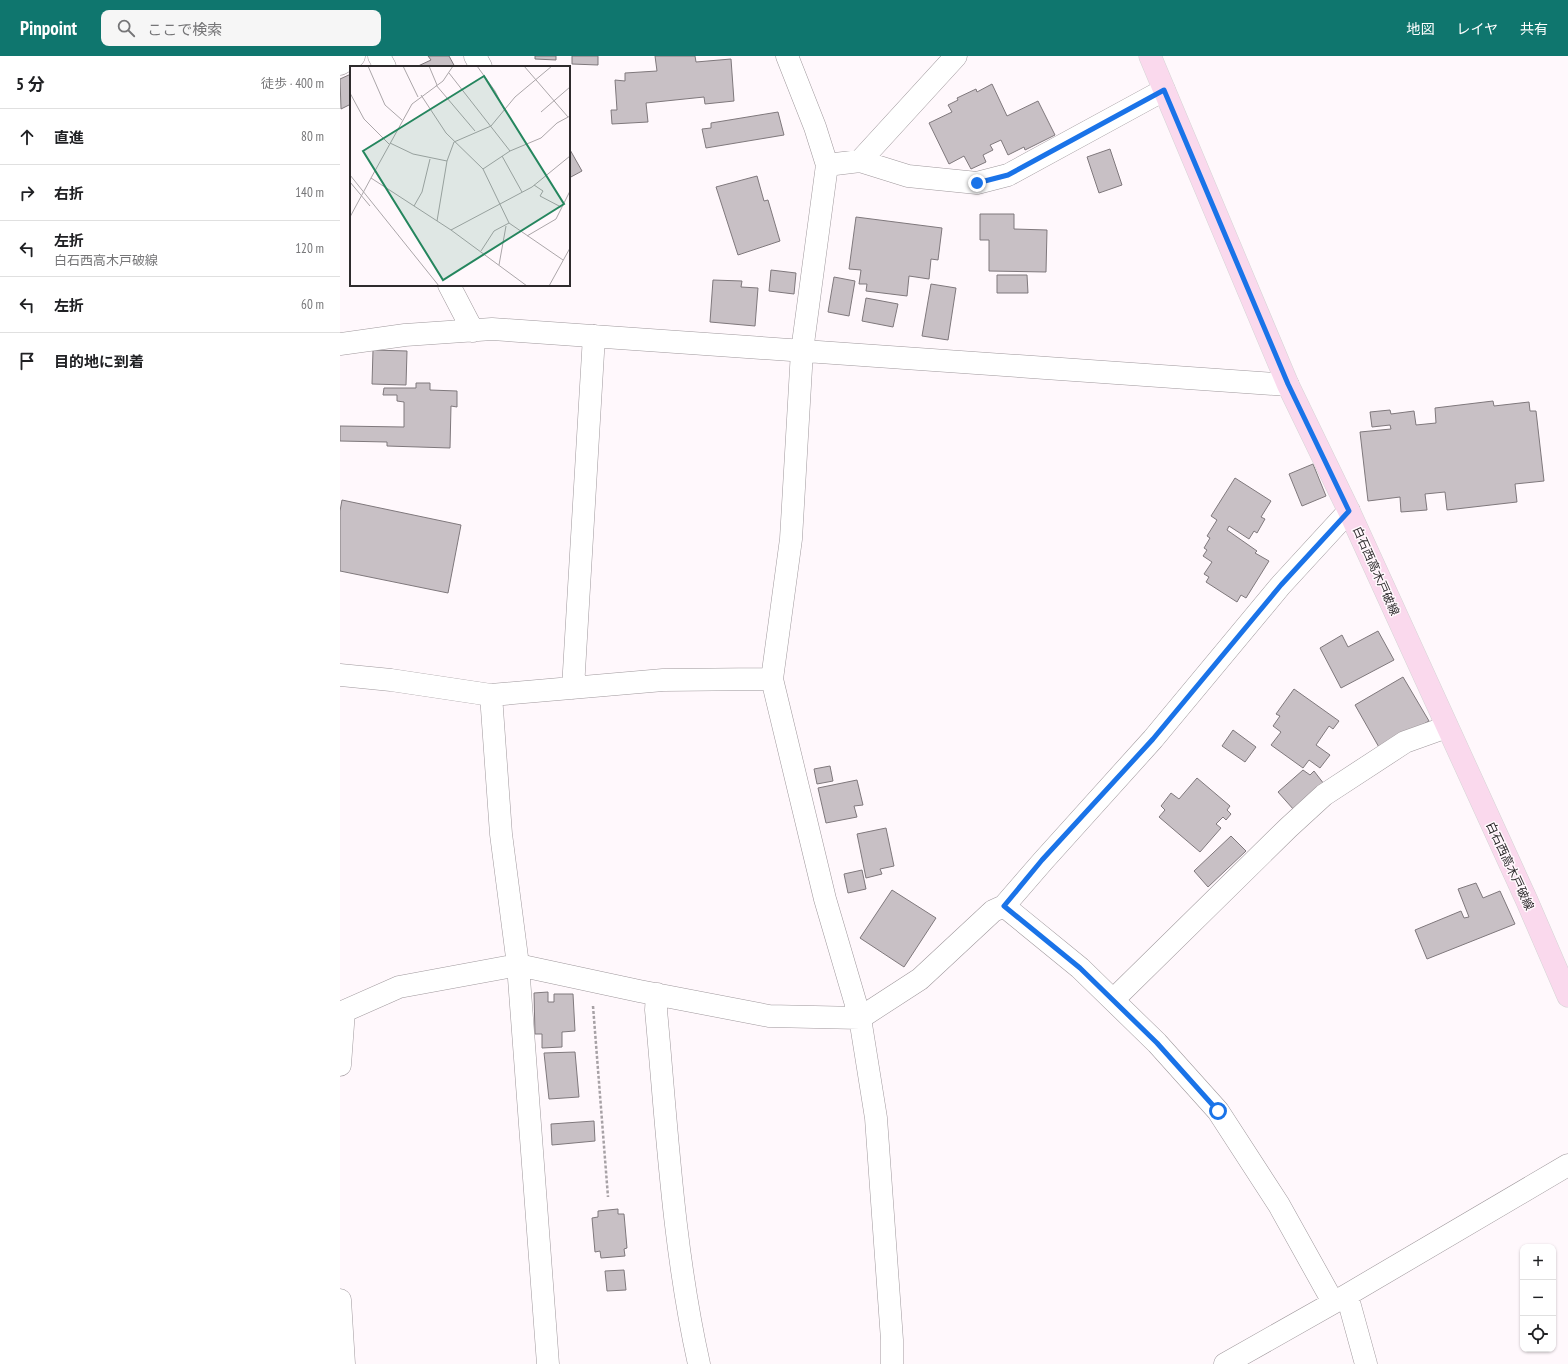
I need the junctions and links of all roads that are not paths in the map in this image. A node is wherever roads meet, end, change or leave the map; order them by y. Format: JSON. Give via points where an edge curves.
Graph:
{"nodes":[{"id":1,"x":354,"y":56,"type":"edge"},
{"id":2,"x":379,"y":56,"type":"edge"},
{"id":3,"x":475,"y":56,"type":"edge"},
{"id":4,"x":787,"y":56,"type":"edge"},
{"id":5,"x":956,"y":56,"type":"edge"},
{"id":6,"x":1150,"y":56,"type":"edge"},
{"id":7,"x":340,"y":64,"type":"edge"},
{"id":8,"x":384,"y":66,"type":"edge"},
{"id":9,"x":480,"y":66,"type":"edge"},
{"id":10,"x":1164,"y":90,"type":"junction"},
{"id":11,"x":860,"y":160,"type":"junction"},
{"id":12,"x":827,"y":165,"type":"junction"},
{"id":13,"x":450,"y":286,"type":"edge"},
{"id":14,"x":473,"y":331,"type":"junction"},
{"id":15,"x":594,"y":336,"type":"junction"},
{"id":16,"x":340,"y":344,"type":"edge"},
{"id":17,"x":802,"y":351,"type":"junction"},
{"id":18,"x":1288,"y":384,"type":"junction"},
{"id":19,"x":1349,"y":511,"type":"junction"},
{"id":20,"x":340,"y":674,"type":"edge"},
{"id":21,"x":772,"y":679,"type":"junction"},
{"id":22,"x":572,"y":688,"type":"junction"},
{"id":23,"x":491,"y":695,"type":"junction"},
{"id":24,"x":1446,"y":727,"type":"junction"},
{"id":25,"x":1004,"y":906,"type":"junction"},
{"id":26,"x":518,"y":965,"type":"junction"},
{"id":27,"x":657,"y":994,"type":"junction"},
{"id":28,"x":1568,"y":996,"type":"edge"},
{"id":29,"x":1113,"y":1000,"type":"junction"},
{"id":30,"x":342,"y":1012,"type":"edge"},
{"id":31,"x":860,"y":1018,"type":"junction"},
{"id":32,"x":340,"y":1064,"type":"edge"},
{"id":33,"x":1568,"y":1165,"type":"edge"},
{"id":34,"x":1340,"y":1298,"type":"junction"},
{"id":35,"x":340,"y":1300,"type":"edge"},
{"id":36,"x":344,"y":1364,"type":"edge"},
{"id":37,"x":548,"y":1364,"type":"edge"},
{"id":38,"x":699,"y":1364,"type":"edge"},
{"id":39,"x":892,"y":1364,"type":"edge"},
{"id":40,"x":1225,"y":1364,"type":"edge"},
{"id":41,"x":1366,"y":1364,"type":"edge"}],
"edges":[{"from":1,"to":7,"type":"street"},
{"from":2,"to":8,"type":"street"},
{"from":3,"to":9,"type":"street"},
{"from":4,"to":12,"type":"street"},
{"from":5,"to":11,"type":"street"},
{"from":6,"to":10,"type":"main road","name":"白石西高木戸破線"},
{"from":10,"to":11,"type":"street","via":[[1008,175],[977,183],[908,176]]},
{"from":10,"to":18,"type":"main road","name":"白石西高木戸破線"},
{"from":11,"to":12,"type":"street"},
{"from":12,"to":17,"type":"street"},
{"from":13,"to":14,"type":"street"},
{"from":14,"to":15,"type":"street","via":[[492,329]]},
{"from":14,"to":16,"type":"street","via":[[405,335]]},
{"from":15,"to":17,"type":"street"},
{"from":15,"to":22,"type":"street"},
{"from":17,"to":18,"type":"street"},
{"from":17,"to":21,"type":"street","via":[[791,540]]},
{"from":18,"to":19,"type":"main road","name":"白石西高木戸破線"},
{"from":19,"to":24,"type":"main road","name":"白石西高木戸破線"},
{"from":19,"to":25,"type":"street","via":[[1281,585],[1153,739],[1042,860]]},
{"from":20,"to":23,"type":"street"},
{"from":21,"to":22,"type":"street","via":[[663,680]]},
{"from":21,"to":31,"type":"street","via":[[826,899]]},
{"from":22,"to":23,"type":"street"},
{"from":23,"to":26,"type":"street","via":[[502,834]]},
{"from":24,"to":28,"type":"main road","name":"白石西高木戸破線"},
{"from":24,"to":29,"type":"street","via":[[1405,742],[1324,795]]},
{"from":25,"to":29,"type":"street","via":[[1080,968]]},
{"from":25,"to":31,"type":"street","via":[[993,911],[920,979]]},
{"from":26,"to":27,"type":"street"},
{"from":26,"to":30,"type":"street","via":[[399,987]]},
{"from":26,"to":37,"type":"street"},
{"from":27,"to":31,"type":"street","via":[[769,1016]]},
{"from":27,"to":38,"type":"street","via":[[656,1010],[673,1195],[689,1320]]},
{"from":29,"to":34,"type":"street","via":[[1157,1043],[1218,1111]]},
{"from":30,"to":32,"type":"street"},
{"from":31,"to":39,"type":"street","via":[[876,1118]]},
{"from":33,"to":34,"type":"street"},
{"from":34,"to":40,"type":"street"},
{"from":34,"to":41,"type":"street"},
{"from":35,"to":36,"type":"street"}]}
